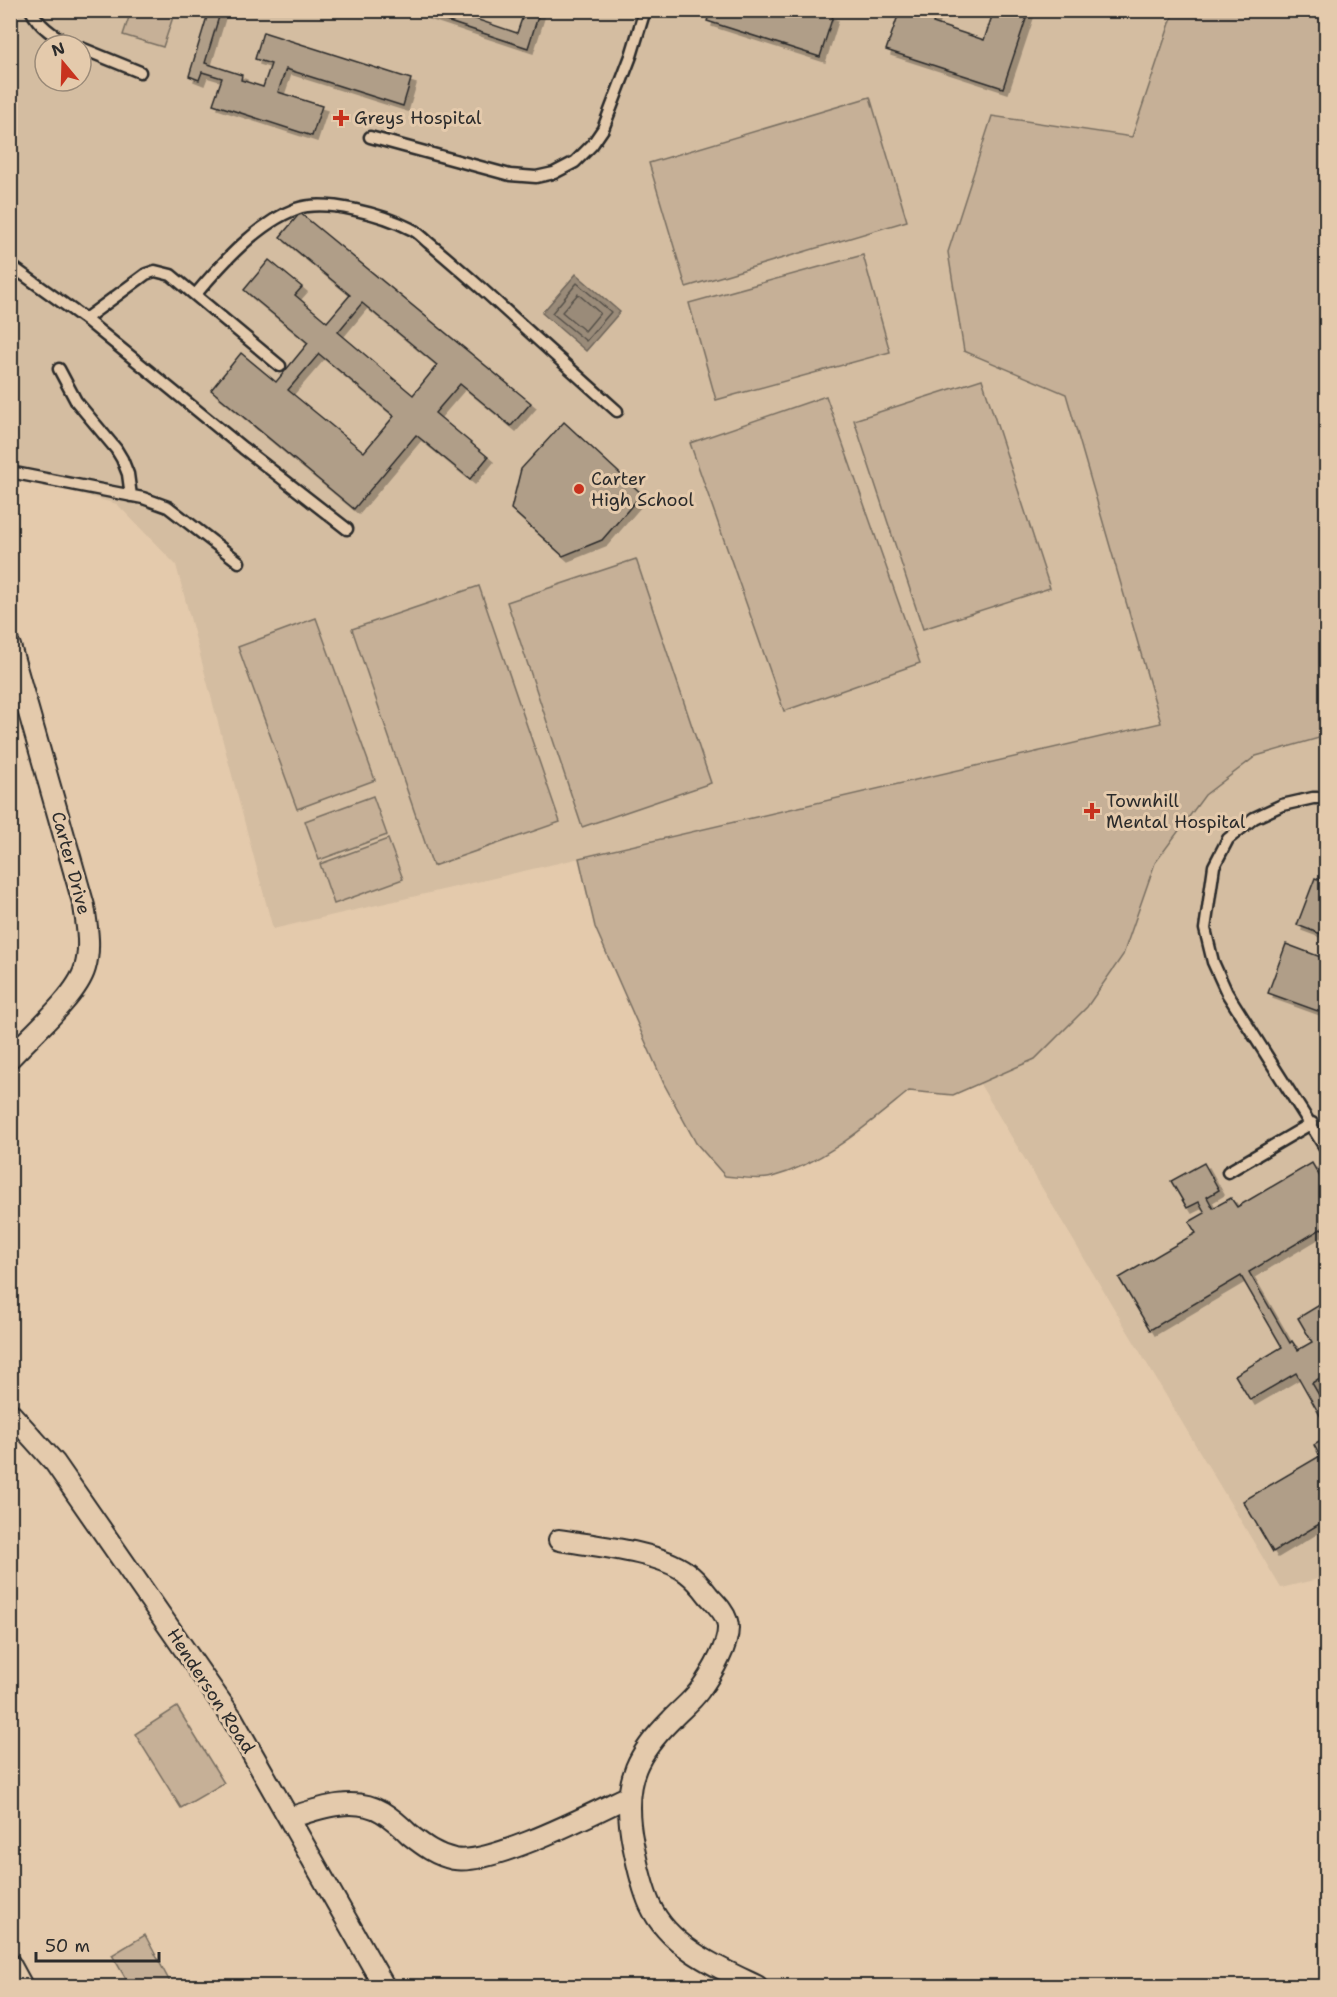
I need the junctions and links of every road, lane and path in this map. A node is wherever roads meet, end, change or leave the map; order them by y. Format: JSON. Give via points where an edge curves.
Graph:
{"nodes":[{"id":1,"x":31,"y":10,"type":"edge"},
{"id":2,"x":645,"y":10,"type":"edge"},
{"id":3,"x":50,"y":33,"type":"edge"},
{"id":4,"x":93,"y":53,"type":"edge"},
{"id":5,"x":140,"y":72,"type":"dead end"},
{"id":6,"x":370,"y":137,"type":"dead end"},
{"id":7,"x":10,"y":265,"type":"edge"},
{"id":8,"x":196,"y":294,"type":"junction"},
{"id":9,"x":85,"y":319,"type":"junction"},
{"id":10,"x":280,"y":366,"type":"dead end"},
{"id":11,"x":59,"y":369,"type":"dead end"},
{"id":12,"x":616,"y":411,"type":"dead end"},
{"id":13,"x":10,"y":472,"type":"edge"},
{"id":14,"x":131,"y":496,"type":"junction"},
{"id":15,"x":346,"y":529,"type":"dead end"},
{"id":16,"x":239,"y":562,"type":"dead end"},
{"id":17,"x":10,"y":646,"type":"edge"},
{"id":18,"x":1326,"y":798,"type":"edge"},
{"id":19,"x":10,"y":1058,"type":"edge"},
{"id":20,"x":1312,"y":1123,"type":"junction"},
{"id":21,"x":1326,"y":1149,"type":"edge"},
{"id":22,"x":1228,"y":1172,"type":"dead end"},
{"id":23,"x":10,"y":1413,"type":"edge"},
{"id":24,"x":559,"y":1540,"type":"dead end"},
{"id":25,"x":629,"y":1796,"type":"junction"},
{"id":26,"x":289,"y":1818,"type":"junction"},
{"id":27,"x":10,"y":1964,"type":"edge"},
{"id":28,"x":22,"y":1986,"type":"edge"},
{"id":29,"x":384,"y":1986,"type":"edge"},
{"id":30,"x":757,"y":1986,"type":"edge"}],
"edges":[{"from":1,"to":3,"type":"lane","via":[[37,22]]},
{"from":2,"to":6,"type":"lane","via":[[603,129],[575,162],[554,173],[510,176]]},
{"from":4,"to":5,"type":"lane"},
{"from":7,"to":9,"type":"lane"},
{"from":8,"to":9,"type":"lane","via":[[171,274],[154,271]]},
{"from":8,"to":10,"type":"lane"},
{"from":8,"to":12,"type":"lane","via":[[252,237],[297,208],[335,205],[384,218],[412,229],[450,260]]},
{"from":9,"to":15,"type":"lane"},
{"from":11,"to":14,"type":"lane","via":[[76,401],[122,459]]},
{"from":13,"to":14,"type":"lane"},
{"from":14,"to":16,"type":"lane","via":[[168,507]]},
{"from":17,"to":19,"type":"street","name":"Carter Drive","via":[[84,906],[88,950],[85,969],[72,993]]},
{"from":18,"to":20,"type":"lane","via":[[1282,805],[1254,818],[1228,839],[1214,866],[1206,929],[1213,962],[1227,993]]},
{"from":20,"to":21,"type":"lane"},
{"from":20,"to":22,"type":"lane"},
{"from":23,"to":26,"type":"street","name":"Henderson Road","via":[[55,1463],[225,1708]]},
{"from":24,"to":25,"type":"street","via":[[656,1558],[686,1572],[727,1620],[726,1640],[710,1676],[652,1743],[636,1767]]},
{"from":25,"to":26,"type":"street","via":[[524,1842],[481,1857],[456,1859],[422,1846],[382,1811],[364,1805],[339,1805]]},
{"from":25,"to":30,"type":"street","via":[[629,1824],[636,1859],[650,1906],[662,1924],[682,1944],[717,1967]]},
{"from":26,"to":29,"type":"street","name":"Henderson Road"},
{"from":27,"to":28,"type":"street"}]}
